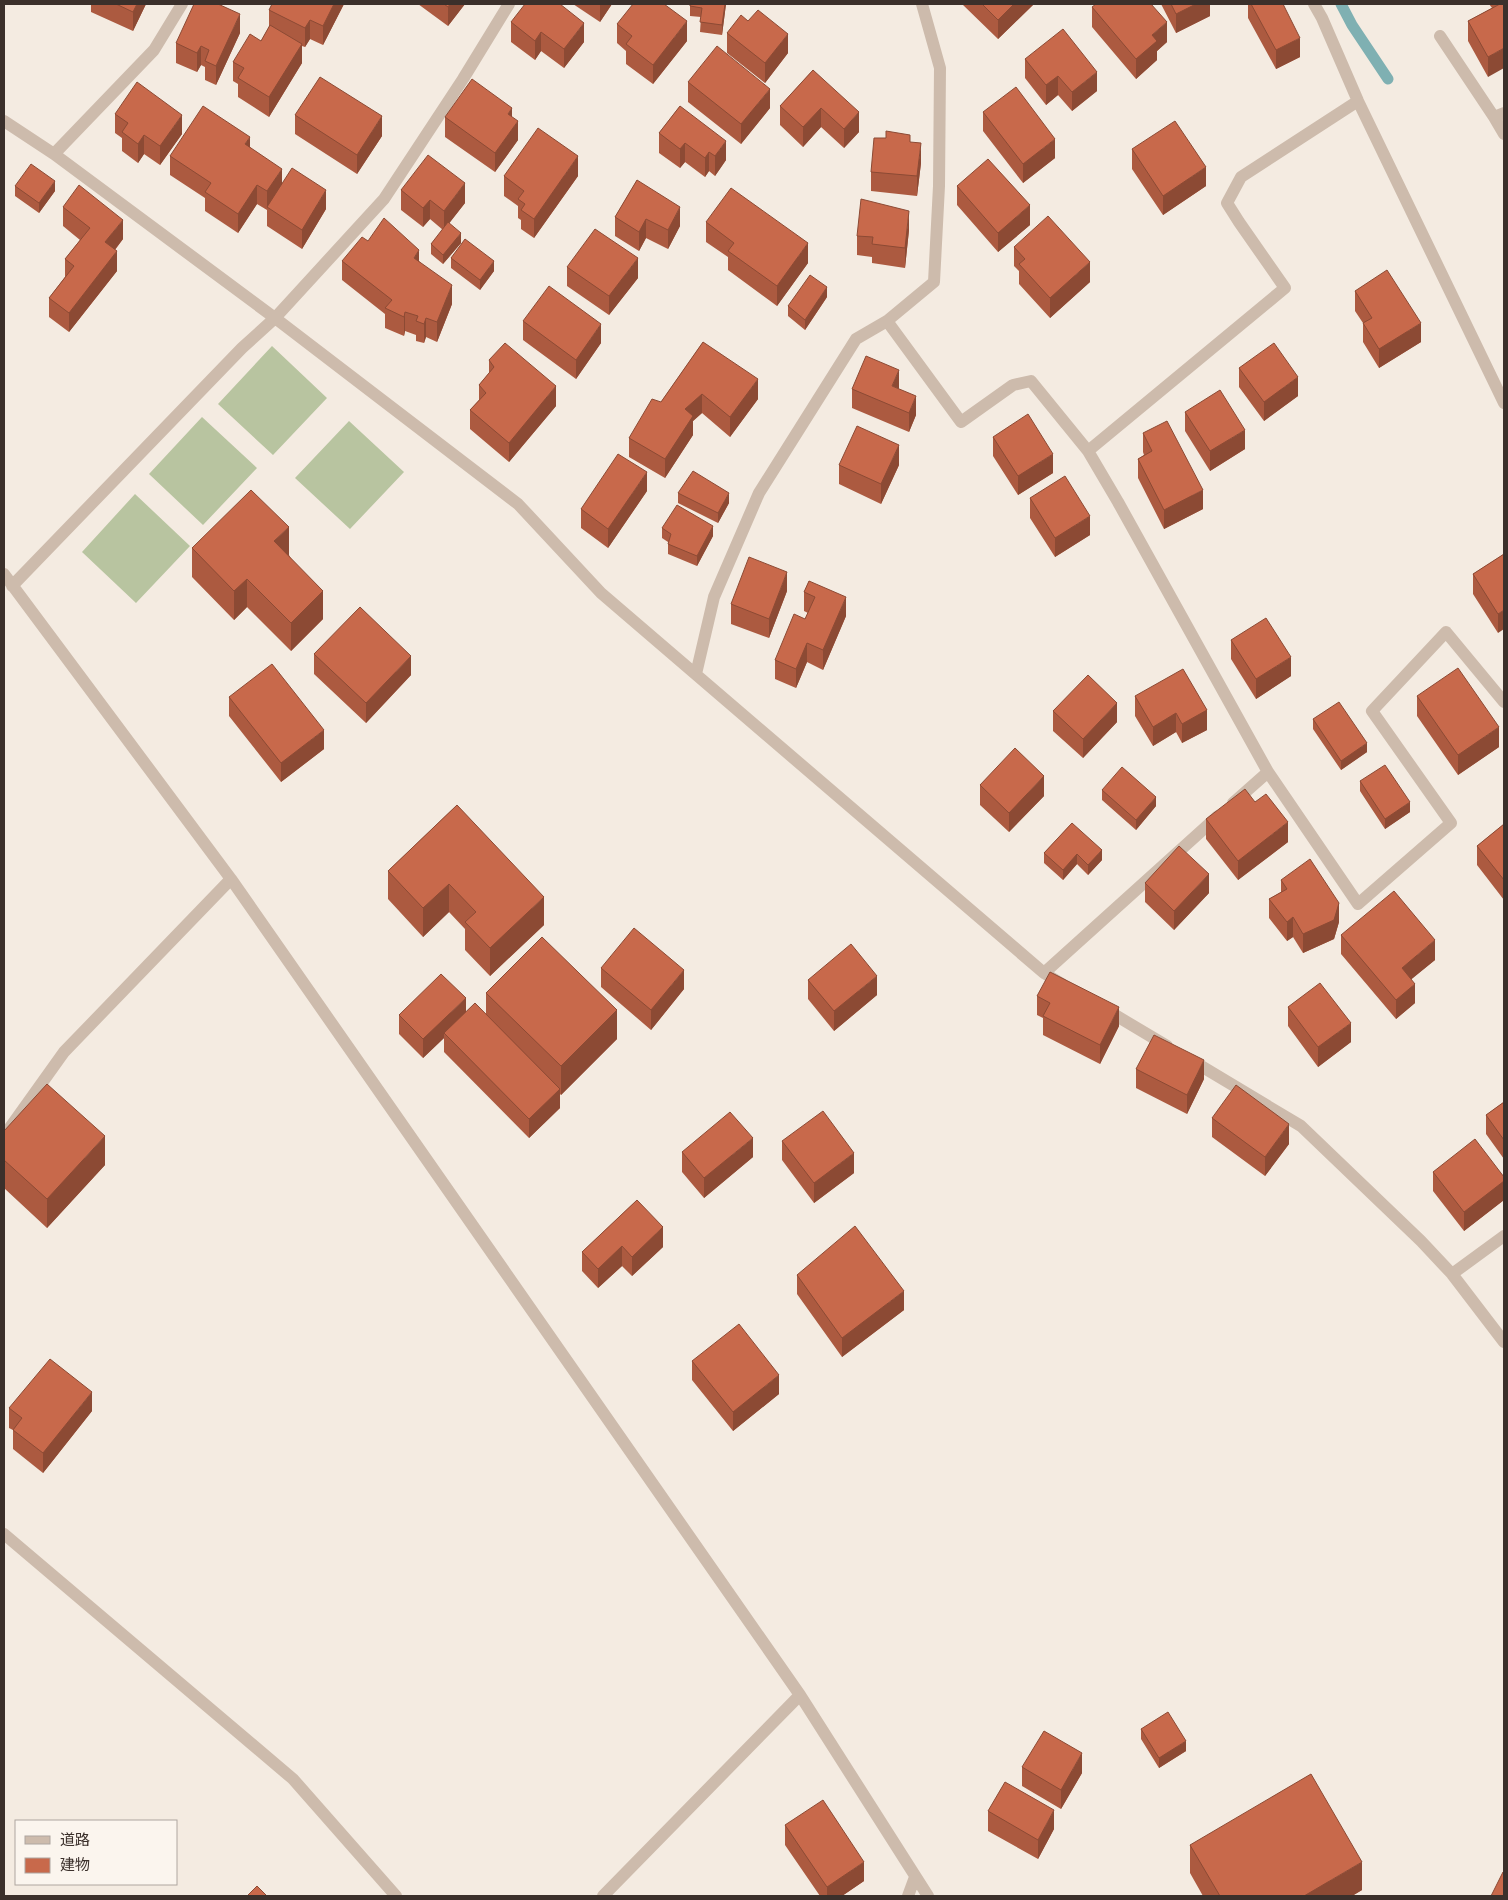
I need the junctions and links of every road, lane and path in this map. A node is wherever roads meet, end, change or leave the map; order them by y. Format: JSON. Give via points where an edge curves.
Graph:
{"nodes":[{"id":1,"x":182,"y":4,"type":"edge"},
{"id":2,"x":508,"y":4,"type":"edge"},
{"id":3,"x":922,"y":4,"type":"edge"},
{"id":4,"x":1314,"y":4,"type":"edge"},
{"id":5,"x":1440,"y":36,"type":"dead end"},
{"id":6,"x":1358,"y":101,"type":"junction"},
{"id":7,"x":1499,"y":115,"type":"edge"},
{"id":8,"x":4,"y":121,"type":"edge"},
{"id":9,"x":1504,"y":134,"type":"edge"},
{"id":10,"x":54,"y":154,"type":"junction"},
{"id":11,"x":275,"y":318,"type":"junction"},
{"id":12,"x":887,"y":321,"type":"junction"},
{"id":13,"x":1504,"y":403,"type":"edge"},
{"id":14,"x":1088,"y":451,"type":"junction"},
{"id":15,"x":4,"y":574,"type":"edge"},
{"id":16,"x":12,"y":586,"type":"junction"},
{"id":17,"x":696,"y":674,"type":"junction"},
{"id":18,"x":1504,"y":702,"type":"edge"},
{"id":19,"x":1268,"y":772,"type":"junction"},
{"id":20,"x":231,"y":879,"type":"junction"},
{"id":21,"x":1044,"y":973,"type":"junction"},
{"id":22,"x":1070,"y":989,"type":"edge"},
{"id":23,"x":1095,"y":1004,"type":"edge"},
{"id":24,"x":4,"y":1136,"type":"edge"},
{"id":25,"x":1504,"y":1236,"type":"edge"},
{"id":26,"x":1452,"y":1274,"type":"junction"},
{"id":27,"x":1504,"y":1342,"type":"edge"},
{"id":28,"x":4,"y":1534,"type":"edge"},
{"id":29,"x":800,"y":1695,"type":"junction"},
{"id":30,"x":915,"y":1877,"type":"junction"},
{"id":31,"x":396,"y":1896,"type":"edge"},
{"id":32,"x":603,"y":1896,"type":"edge"},
{"id":33,"x":908,"y":1896,"type":"edge"},
{"id":34,"x":928,"y":1896,"type":"edge"}],
"edges":[{"from":1,"to":10,"type":"street","via":[[154,50]]},
{"from":2,"to":11,"type":"street","via":[[384,199]]},
{"from":3,"to":12,"type":"street","via":[[940,68],[934,282]]},
{"from":4,"to":6,"type":"street"},
{"from":5,"to":7,"type":"street"},
{"from":6,"to":13,"type":"street"},
{"from":6,"to":14,"type":"street","via":[[1241,177],[1227,202],[1285,288]]},
{"from":7,"to":9,"type":"street"},
{"from":8,"to":10,"type":"street"},
{"from":10,"to":11,"type":"street"},
{"from":11,"to":16,"type":"street","via":[[235,354]]},
{"from":11,"to":17,"type":"street","via":[[518,504],[601,593]]},
{"from":12,"to":14,"type":"street","via":[[961,422],[1013,385],[1031,380]]},
{"from":12,"to":17,"type":"street","via":[[856,339],[759,493],[714,597]]},
{"from":14,"to":19,"type":"street"},
{"from":15,"to":16,"type":"street"},
{"from":16,"to":20,"type":"street"},
{"from":17,"to":21,"type":"street"},
{"from":18,"to":19,"type":"street","via":[[1446,632],[1372,711],[1451,823],[1358,904]]},
{"from":19,"to":21,"type":"street"},
{"from":20,"to":24,"type":"street","via":[[64,1052]]},
{"from":20,"to":29,"type":"street"},
{"from":21,"to":22,"type":"street"},
{"from":23,"to":26,"type":"street","via":[[1300,1126]]},
{"from":25,"to":26,"type":"street"},
{"from":26,"to":27,"type":"street"},
{"from":28,"to":31,"type":"street","via":[[293,1779]]},
{"from":29,"to":30,"type":"street"},
{"from":29,"to":32,"type":"street"},
{"from":30,"to":33,"type":"street"},
{"from":30,"to":34,"type":"street"}]}
